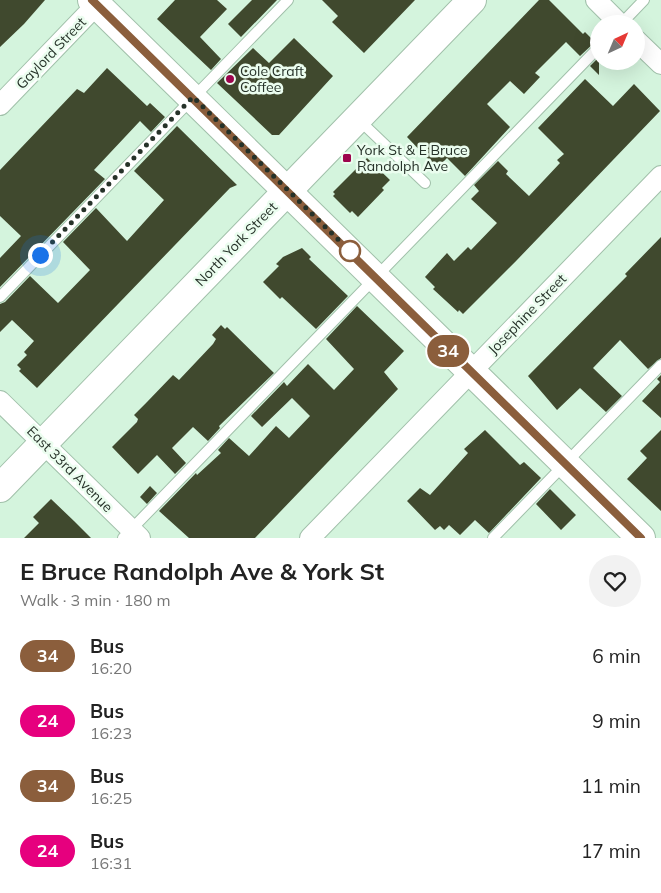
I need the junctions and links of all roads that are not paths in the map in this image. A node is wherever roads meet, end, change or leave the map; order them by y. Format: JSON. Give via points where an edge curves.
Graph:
{"nodes":[{"id":1,"x":288,"y":0,"type":"edge"},
{"id":2,"x":472,"y":0,"type":"edge"},
{"id":3,"x":596,"y":0,"type":"edge"},
{"id":4,"x":644,"y":0,"type":"edge"},
{"id":5,"x":97,"y":2,"type":"edge"},
{"id":6,"x":612,"y":15,"type":"edge"},
{"id":7,"x":630,"y":15,"type":"edge"},
{"id":8,"x":645,"y":49,"type":"edge"},
{"id":9,"x":590,"y":56,"type":"edge"},
{"id":10,"x":661,"y":64,"type":"edge"},
{"id":11,"x":193,"y":97,"type":"junction"},
{"id":12,"x":0,"y":105,"type":"edge"},
{"id":13,"x":358,"y":119,"type":"junction"},
{"id":14,"x":661,"y":176,"type":"edge"},
{"id":15,"x":424,"y":183,"type":"dead end"},
{"id":16,"x":288,"y":190,"type":"junction"},
{"id":17,"x":375,"y":277,"type":"junction"},
{"id":18,"x":0,"y":297,"type":"edge"},
{"id":19,"x":661,"y":365,"type":"edge"},
{"id":20,"x":470,"y":372,"type":"junction"},
{"id":21,"x":0,"y":400,"type":"edge"},
{"id":22,"x":43,"y":443,"type":"junction"},
{"id":23,"x":565,"y":464,"type":"junction"},
{"id":24,"x":0,"y":488,"type":"edge"},
{"id":25,"x":131,"y":535,"type":"edge"},
{"id":26,"x":310,"y":538,"type":"edge"},
{"id":27,"x":493,"y":538,"type":"edge"},
{"id":28,"x":641,"y":538,"type":"edge"}],
"edges":[{"from":1,"to":11,"type":"lane"},
{"from":2,"to":13,"type":"street","name":"North York Street"},
{"from":3,"to":6,"type":"street"},
{"from":4,"to":7,"type":"lane"},
{"from":5,"to":11,"type":"street"},
{"from":5,"to":12,"type":"street","name":"Gaylord Street"},
{"from":8,"to":10,"type":"street"},
{"from":9,"to":17,"type":"lane"},
{"from":11,"to":16,"type":"street"},
{"from":11,"to":18,"type":"lane"},
{"from":13,"to":15,"type":"lane"},
{"from":13,"to":16,"type":"street","name":"North York Street"},
{"from":14,"to":20,"type":"street","name":"Josephine Street"},
{"from":16,"to":17,"type":"street"},
{"from":16,"to":22,"type":"street","name":"North York Street"},
{"from":17,"to":20,"type":"street"},
{"from":17,"to":25,"type":"lane"},
{"from":19,"to":23,"type":"lane"},
{"from":20,"to":23,"type":"street"},
{"from":20,"to":26,"type":"street","name":"Josephine Street"},
{"from":21,"to":22,"type":"street","name":"East 33rd Avenue"},
{"from":22,"to":24,"type":"street","name":"North York Street"},
{"from":22,"to":25,"type":"street","name":"East 33rd Avenue"},
{"from":23,"to":27,"type":"lane"},
{"from":23,"to":28,"type":"street"}]}
